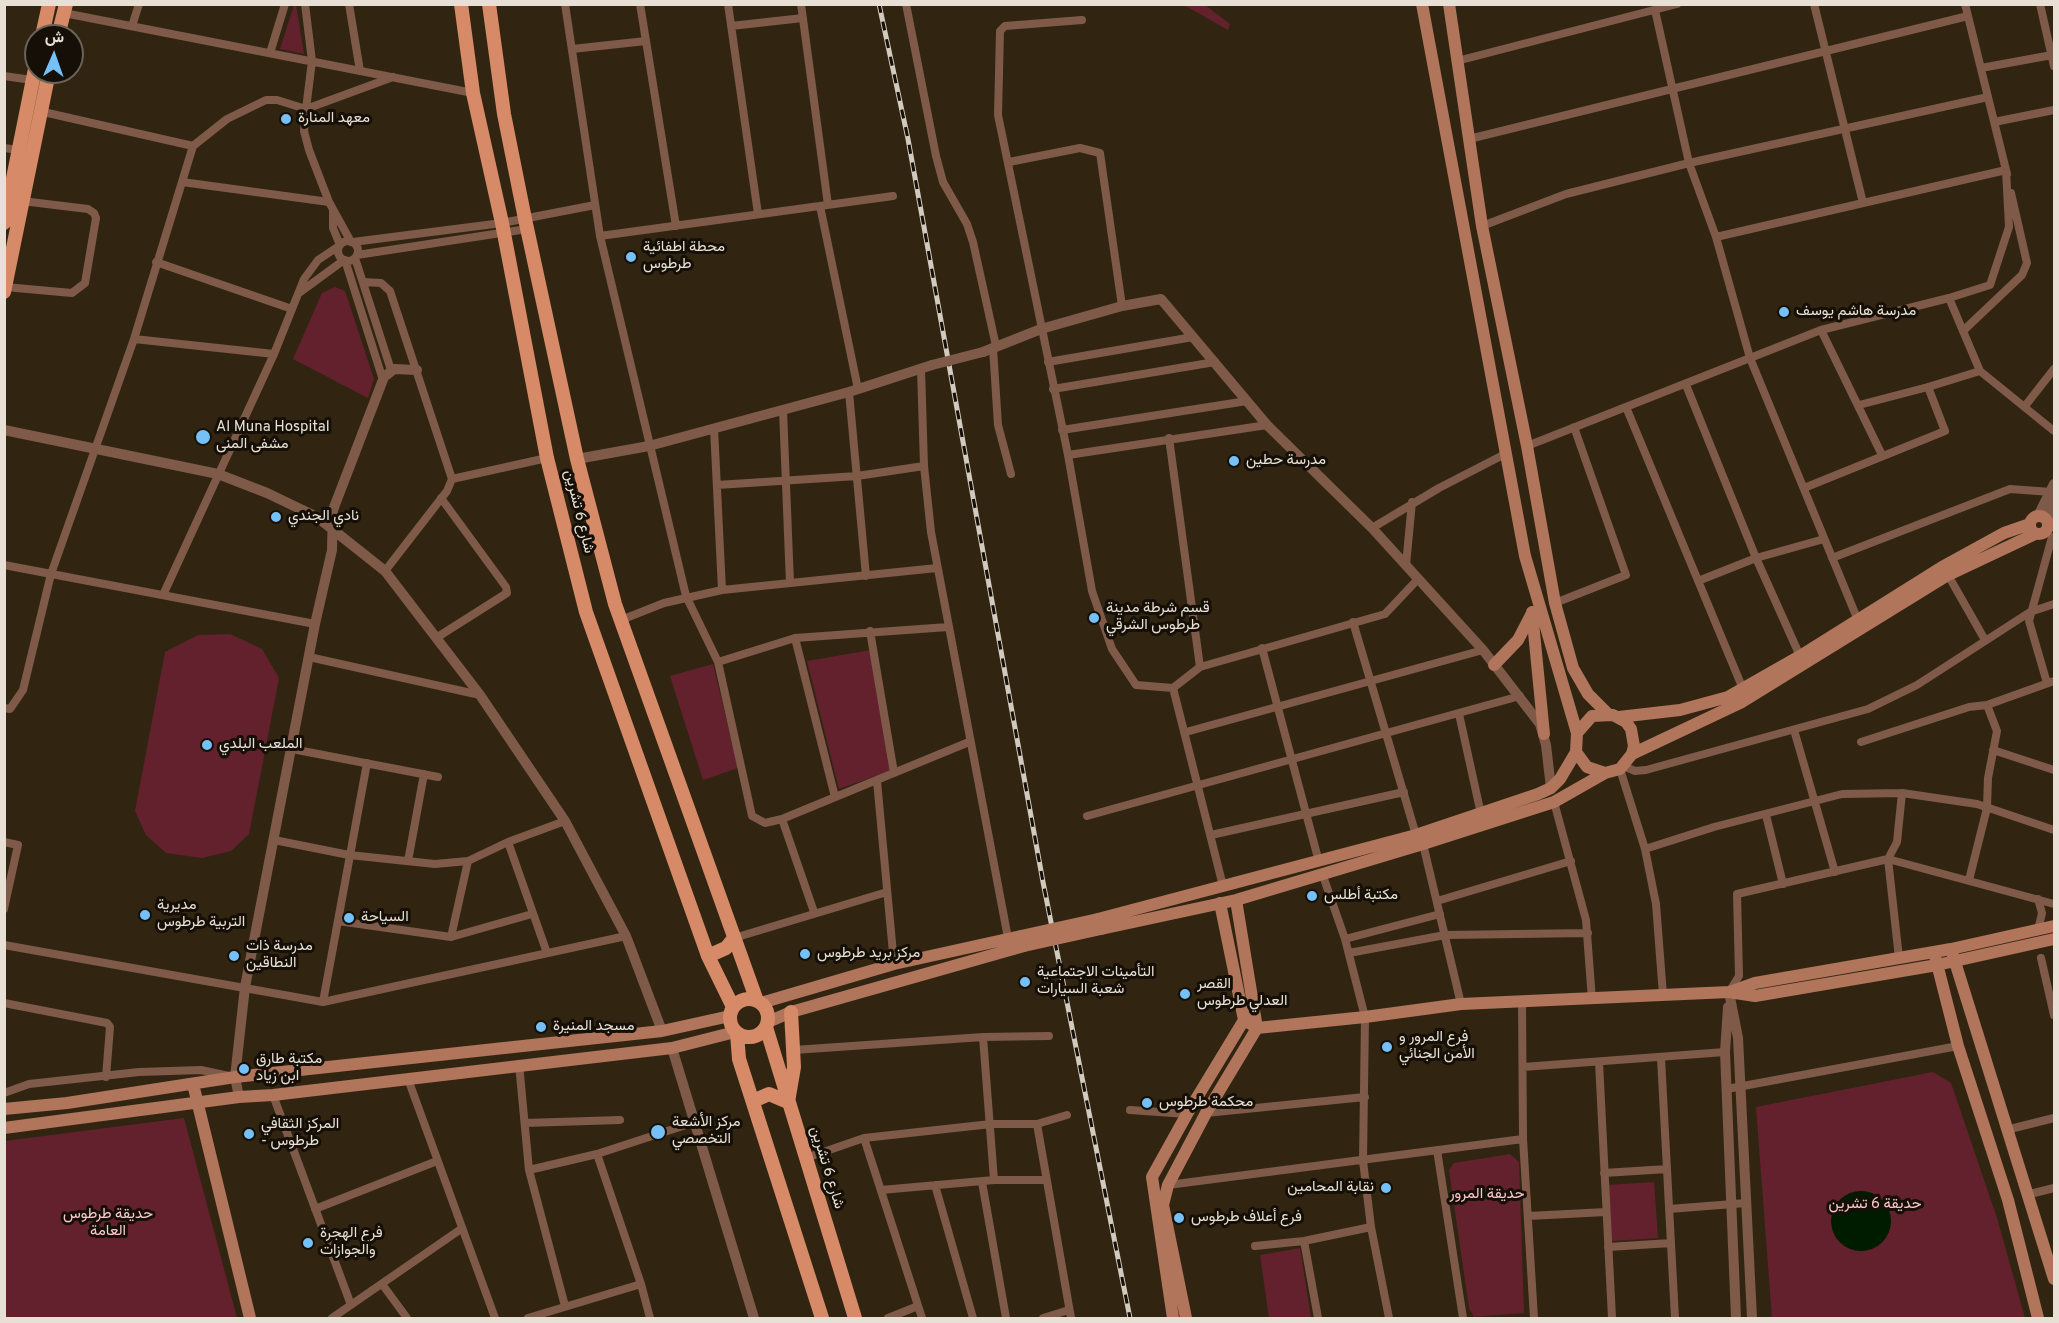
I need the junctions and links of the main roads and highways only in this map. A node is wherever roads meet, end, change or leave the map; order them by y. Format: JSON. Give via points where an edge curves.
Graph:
{"nodes":[{"id":1,"x":49,"y":4,"type":"edge"},
{"id":2,"x":461,"y":4,"type":"edge"},
{"id":3,"x":489,"y":4,"type":"edge"},
{"id":4,"x":1422,"y":4,"type":"edge"},
{"id":5,"x":1452,"y":8,"type":"edge"},
{"id":6,"x":65,"y":9,"type":"edge"},
{"id":7,"x":45,"y":24,"type":"edge"},
{"id":8,"x":61,"y":24,"type":"edge"},
{"id":9,"x":31,"y":84,"type":"edge"},
{"id":10,"x":46,"y":84,"type":"edge"},
{"id":11,"x":9,"y":181,"type":"edge"},
{"id":12,"x":4,"y":223,"type":"edge"},
{"id":13,"x":5,"y":289,"type":"edge"},
{"id":14,"x":2044,"y":528,"type":"edge"},
{"id":15,"x":1546,"y":551,"type":"junction"},
{"id":16,"x":1525,"y":556,"type":"junction"},
{"id":17,"x":1535,"y":597,"type":"junction"},
{"id":18,"x":1532,"y":612,"type":"junction"},
{"id":19,"x":1494,"y":665,"type":"road end"},
{"id":20,"x":1613,"y":715,"type":"junction"},
{"id":21,"x":1544,"y":734,"type":"road end"},
{"id":22,"x":1577,"y":734,"type":"junction"},
{"id":23,"x":1576,"y":752,"type":"junction"},
{"id":24,"x":1632,"y":754,"type":"junction"},
{"id":25,"x":1605,"y":773,"type":"junction"},
{"id":26,"x":1419,"y":840,"type":"junction"},
{"id":27,"x":1321,"y":867,"type":"junction"},
{"id":28,"x":1236,"y":900,"type":"junction"},
{"id":29,"x":1220,"y":903,"type":"junction"},
{"id":30,"x":1099,"y":924,"type":"junction"},
{"id":31,"x":2055,"y":926,"type":"edge"},
{"id":32,"x":734,"y":938,"type":"junction"},
{"id":33,"x":2055,"y":939,"type":"edge"},
{"id":34,"x":1023,"y":941,"type":"junction"},
{"id":35,"x":1951,"y":949,"type":"junction"},
{"id":36,"x":1934,"y":952,"type":"junction"},
{"id":37,"x":708,"y":956,"type":"junction"},
{"id":38,"x":1955,"y":962,"type":"junction"},
{"id":39,"x":1937,"y":965,"type":"junction"},
{"id":40,"x":1729,"y":992,"type":"junction"},
{"id":41,"x":759,"y":1002,"type":"junction"},
{"id":42,"x":731,"y":1011,"type":"junction"},
{"id":43,"x":791,"y":1012,"type":"junction"},
{"id":44,"x":1244,"y":1020,"type":"junction"},
{"id":45,"x":767,"y":1024,"type":"junction"},
{"id":46,"x":1257,"y":1028,"type":"junction"},
{"id":47,"x":736,"y":1033,"type":"junction"},
{"id":48,"x":1978,"y":1040,"type":"junction"},
{"id":49,"x":1958,"y":1046,"type":"junction"},
{"id":50,"x":193,"y":1084,"type":"junction"},
{"id":51,"x":753,"y":1101,"type":"junction"},
{"id":52,"x":788,"y":1101,"type":"junction"},
{"id":53,"x":196,"y":1102,"type":"junction"},
{"id":54,"x":4,"y":1109,"type":"edge"},
{"id":55,"x":4,"y":1128,"type":"edge"},
{"id":56,"x":1152,"y":1177,"type":"junction"},
{"id":57,"x":1168,"y":1185,"type":"junction"},
{"id":58,"x":2026,"y":1195,"type":"junction"},
{"id":59,"x":2008,"y":1200,"type":"junction"},
{"id":60,"x":2055,"y":1279,"type":"edge"},
{"id":61,"x":250,"y":1318,"type":"edge"},
{"id":62,"x":822,"y":1318,"type":"edge"},
{"id":63,"x":855,"y":1318,"type":"edge"},
{"id":64,"x":1173,"y":1318,"type":"edge"},
{"id":65,"x":1186,"y":1318,"type":"edge"},
{"id":66,"x":2038,"y":1318,"type":"edge"}],
"edges":[{"from":1,"to":7,"type":"main road"},
{"from":2,"to":37,"type":"main road","name":"شارع 6 تشرين","via":[[473,93],[547,458],[586,612]]},
{"from":3,"to":32,"type":"main road","name":"شارع 6 تشرين","via":[[504,114],[578,459],[621,620]]},
{"from":4,"to":16,"type":"main road"},
{"from":5,"to":15,"type":"main road","via":[[1482,226]]},
{"from":6,"to":8,"type":"main road"},
{"from":9,"to":11,"type":"main road"},
{"from":10,"to":13,"type":"main road"},
{"from":11,"to":12,"type":"main road"},
{"from":14,"to":20,"type":"main road","via":[[2018,527],[1981,545],[1743,689],[1696,706]]},
{"from":14,"to":24,"type":"main road","via":[[1948,575],[1742,702]]},
{"from":15,"to":16,"type":"main road"},
{"from":15,"to":20,"type":"main road","via":[[1573,668],[1588,694]]},
{"from":16,"to":17,"type":"main road"},
{"from":17,"to":18,"type":"main road"},
{"from":17,"to":22,"type":"main road"},
{"from":18,"to":19,"type":"main road","via":[[1518,640]]},
{"from":18,"to":21,"type":"main road"},
{"from":20,"to":22,"type":"main road","via":[[1586,721]]},
{"from":20,"to":24,"type":"main road","via":[[1631,729]]},
{"from":22,"to":23,"type":"main road"},
{"from":23,"to":25,"type":"main road","via":[[1587,767]]},
{"from":23,"to":26,"type":"main road","via":[[1551,788]]},
{"from":24,"to":25,"type":"main road","via":[[1622,767]]},
{"from":25,"to":26,"type":"main road","via":[[1554,802]]},
{"from":26,"to":27,"type":"main road"},
{"from":27,"to":28,"type":"main road"},
{"from":27,"to":30,"type":"main road","via":[[1223,886]]},
{"from":28,"to":29,"type":"main road"},
{"from":28,"to":46,"type":"main road"},
{"from":29,"to":30,"type":"main road"},
{"from":29,"to":44,"type":"main road"},
{"from":30,"to":34,"type":"main road","bridge":true},
{"from":31,"to":35,"type":"main road"},
{"from":32,"to":37,"type":"main road","via":[[721,952]]},
{"from":32,"to":41,"type":"main road","name":"شارع 6 تشرين"},
{"from":33,"to":38,"type":"main road"},
{"from":34,"to":41,"type":"main road","via":[[1008,938],[894,963]]},
{"from":34,"to":43,"type":"main road"},
{"from":35,"to":36,"type":"main road"},
{"from":35,"to":38,"type":"main road"},
{"from":36,"to":39,"type":"main road"},
{"from":36,"to":40,"type":"main road","via":[[1755,983]]},
{"from":37,"to":42,"type":"main road","name":"شارع 6 تشرين"},
{"from":38,"to":39,"type":"main road"},
{"from":38,"to":48,"type":"main road"},
{"from":39,"to":40,"type":"main road","via":[[1755,996]]},
{"from":39,"to":49,"type":"main road"},
{"from":40,"to":46,"type":"main road","via":[[1461,1004]]},
{"from":41,"to":42,"type":"main road","via":[[744,999]]},
{"from":41,"to":45,"type":"main road","via":[[768,1015]]},
{"from":42,"to":47,"type":"main road"},
{"from":42,"to":50,"type":"main road","via":[[662,1031]]},
{"from":43,"to":45,"type":"main road"},
{"from":43,"to":52,"type":"main road","via":[[794,1050]]},
{"from":44,"to":46,"type":"main road"},
{"from":44,"to":56,"type":"main road"},
{"from":45,"to":47,"type":"main road","via":[[753,1037]]},
{"from":45,"to":52,"type":"main road","name":"شارع 6 تشرين"},
{"from":46,"to":57,"type":"main road"},
{"from":47,"to":51,"type":"main road","via":[[739,1059]]},
{"from":47,"to":53,"type":"main road","via":[[672,1048]]},
{"from":48,"to":49,"type":"main road"},
{"from":48,"to":58,"type":"main road"},
{"from":49,"to":59,"type":"main road"},
{"from":50,"to":53,"type":"main road"},
{"from":50,"to":54,"type":"main road"},
{"from":51,"to":52,"type":"main road","via":[[769,1094]]},
{"from":51,"to":62,"type":"main road"},
{"from":52,"to":63,"type":"main road","name":"شارع 6 تشرين"},
{"from":53,"to":55,"type":"main road"},
{"from":53,"to":61,"type":"main road"},
{"from":56,"to":57,"type":"main road"},
{"from":56,"to":64,"type":"main road"},
{"from":57,"to":65,"type":"main road","via":[[1163,1205]]},
{"from":58,"to":59,"type":"main road"},
{"from":58,"to":60,"type":"main road"},
{"from":59,"to":66,"type":"main road"}]}
